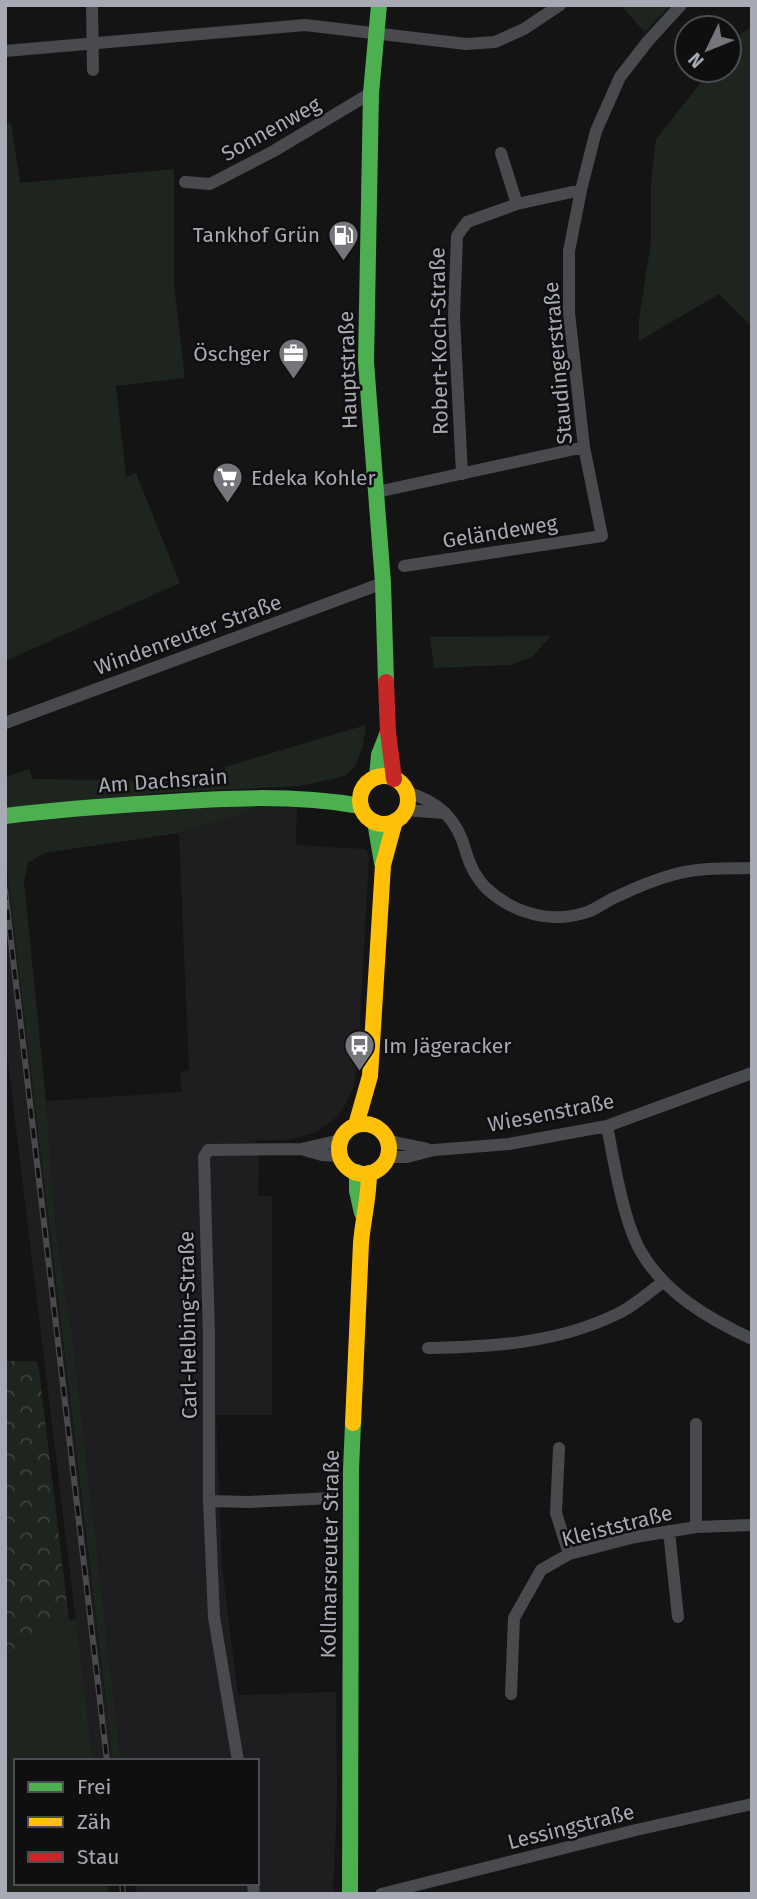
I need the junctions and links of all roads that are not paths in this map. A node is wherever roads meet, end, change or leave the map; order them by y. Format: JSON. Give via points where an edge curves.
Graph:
{"nodes":[{"id":1,"x":92,"y":5,"type":"edge"},
{"id":2,"x":379,"y":5,"type":"edge"},
{"id":3,"x":560,"y":5,"type":"edge"},
{"id":4,"x":681,"y":5,"type":"edge"},
{"id":5,"x":376,"y":32,"type":"junction"},
{"id":6,"x":92,"y":43,"type":"junction"},
{"id":7,"x":5,"y":51,"type":"edge"},
{"id":8,"x":93,"y":70,"type":"dead end"},
{"id":9,"x":371,"y":93,"type":"junction"},
{"id":10,"x":501,"y":153,"type":"dead end"},
{"id":11,"x":185,"y":181,"type":"dead end"},
{"id":12,"x":581,"y":190,"type":"junction"},
{"id":13,"x":517,"y":204,"type":"junction"},
{"id":14,"x":584,"y":447,"type":"junction"},
{"id":15,"x":462,"y":474,"type":"junction"},
{"id":16,"x":377,"y":492,"type":"junction"},
{"id":17,"x":602,"y":536,"type":"joint"},
{"id":18,"x":404,"y":566,"type":"dead end"},
{"id":19,"x":383,"y":583,"type":"junction"},
{"id":20,"x":5,"y":723,"type":"edge"},
{"id":21,"x":387,"y":732,"type":"junction"},
{"id":22,"x":377,"y":777,"type":"junction"},
{"id":23,"x":394,"y":779,"type":"junction"},
{"id":24,"x":406,"y":792,"type":"junction"},
{"id":25,"x":362,"y":798,"type":"junction"},
{"id":26,"x":443,"y":813,"type":"junction"},
{"id":27,"x":400,"y":815,"type":"junction"},
{"id":28,"x":5,"y":816,"type":"edge"},
{"id":29,"x":375,"y":822,"type":"junction"},
{"id":30,"x":383,"y":865,"type":"junction"},
{"id":31,"x":752,"y":868,"type":"edge"},
{"id":32,"x":752,"y":1073,"type":"edge"},
{"id":33,"x":364,"y":1125,"type":"junction"},
{"id":34,"x":607,"y":1126,"type":"junction"},
{"id":35,"x":341,"y":1148,"type":"junction"},
{"id":36,"x":388,"y":1149,"type":"junction"},
{"id":37,"x":363,"y":1173,"type":"junction"},
{"id":38,"x":663,"y":1282,"type":"junction"},
{"id":39,"x":752,"y":1339,"type":"edge"},
{"id":40,"x":428,"y":1348,"type":"dead end"},
{"id":41,"x":696,"y":1423,"type":"dead end"},
{"id":42,"x":559,"y":1448,"type":"dead end"},
{"id":43,"x":333,"y":1498,"type":"dead end"},
{"id":44,"x":209,"y":1501,"type":"junction"},
{"id":45,"x":752,"y":1525,"type":"edge"},
{"id":46,"x":696,"y":1527,"type":"junction"},
{"id":47,"x":669,"y":1531,"type":"junction"},
{"id":48,"x":569,"y":1554,"type":"junction"},
{"id":49,"x":678,"y":1617,"type":"dead end"},
{"id":50,"x":511,"y":1694,"type":"dead end"},
{"id":51,"x":238,"y":1759,"type":"edge"},
{"id":52,"x":752,"y":1804,"type":"edge"},
{"id":53,"x":398,"y":1891,"type":"edge"},
{"id":54,"x":350,"y":1894,"type":"edge"},
{"id":55,"x":381,"y":1894,"type":"edge"}],
"edges":[{"from":1,"to":6,"type":"street"},
{"from":2,"to":5,"type":"main road","name":"Hauptstraße"},
{"from":3,"to":5,"type":"street","via":[[495,42],[466,44]]},
{"from":4,"to":12,"type":"street","name":"Staudingerstraße","via":[[620,78],[596,131]]},
{"from":5,"to":6,"type":"street","via":[[305,24]]},
{"from":5,"to":9,"type":"main road","name":"Hauptstraße"},
{"from":6,"to":7,"type":"street"},
{"from":6,"to":8,"type":"street"},
{"from":9,"to":11,"type":"street","name":"Sonnenweg","via":[[210,184]]},
{"from":9,"to":16,"type":"main road","name":"Hauptstraße","via":[[366,362]]},
{"from":10,"to":13,"type":"street"},
{"from":12,"to":13,"type":"street","name":"Robert-Koch-Straße"},
{"from":12,"to":14,"type":"street","name":"Staudingerstraße","via":[[569,251],[569,313]]},
{"from":13,"to":15,"type":"street","name":"Robert-Koch-Straße","via":[[467,222],[457,236],[454,317]]},
{"from":14,"to":15,"type":"street"},
{"from":14,"to":17,"type":"street","name":"Staudingerstraße"},
{"from":15,"to":16,"type":"street"},
{"from":16,"to":19,"type":"main road","name":"Hauptstraße"},
{"from":17,"to":18,"type":"street","name":"Geländeweg"},
{"from":19,"to":20,"type":"street","name":"Windenreuter Straße"},
{"from":19,"to":21,"type":"main road","name":"Hauptstraße"},
{"from":21,"to":22,"type":"main road","name":"Hauptstraße"},
{"from":21,"to":23,"type":"main road","name":"Hauptstraße"},
{"from":22,"to":23,"type":"main road"},
{"from":22,"to":25,"type":"main road","via":[[366,784]]},
{"from":23,"to":24,"type":"main road"},
{"from":24,"to":26,"type":"street","via":[[428,798]]},
{"from":24,"to":27,"type":"main road"},
{"from":25,"to":28,"type":"main road","name":"Am Dachsrain","via":[[340,791],[325,799],[257,796]]},
{"from":25,"to":29,"type":"main road","via":[[366,816]]},
{"from":26,"to":27,"type":"street"},
{"from":26,"to":31,"type":"street","via":[[455,825],[469,866],[483,885],[516,910],[534,915],[563,918],[590,911],[673,875]]},
{"from":27,"to":29,"type":"main road","via":[[387,824]]},
{"from":27,"to":30,"type":"main road"},
{"from":29,"to":30,"type":"main road"},
{"from":30,"to":33,"type":"main road"},
{"from":32,"to":34,"type":"street","name":"Wiesenstraße"},
{"from":33,"to":35,"type":"main road","via":[[348,1130]]},
{"from":33,"to":36,"type":"main road","via":[[381,1130]]},
{"from":34,"to":36,"type":"street","name":"Wiesenstraße","via":[[407,1157]]},
{"from":34,"to":38,"type":"street","via":[[635,1238]]},
{"from":35,"to":37,"type":"main road","via":[[348,1167]]},
{"from":35,"to":44,"type":"street","name":"Carl-Helbing-Straße","via":[[208,1150],[204,1157]]},
{"from":36,"to":37,"type":"main road","via":[[381,1167]]},
{"from":37,"to":54,"type":"main road","name":"Kollmarsreuter Straße","via":[[369,1191],[363,1216],[352,1470]]},
{"from":38,"to":39,"type":"street","via":[[704,1313]]},
{"from":38,"to":40,"type":"street","via":[[620,1313],[568,1332],[511,1345]]},
{"from":41,"to":46,"type":"street"},
{"from":42,"to":48,"type":"street","via":[[556,1513]]},
{"from":43,"to":44,"type":"street"},
{"from":44,"to":51,"type":"street","name":"Carl-Helbing-Straße","via":[[215,1617]]},
{"from":45,"to":46,"type":"street","name":"Kleiststraße"},
{"from":46,"to":47,"type":"street","name":"Kleiststraße"},
{"from":47,"to":48,"type":"street","name":"Kleiststraße"},
{"from":47,"to":49,"type":"street"},
{"from":48,"to":50,"type":"street","name":"Kleiststraße","via":[[541,1570],[514,1618]]},
{"from":52,"to":53,"type":"street","name":"Lessingstraße"},
{"from":53,"to":55,"type":"street","name":"Lessingstraße"}]}
